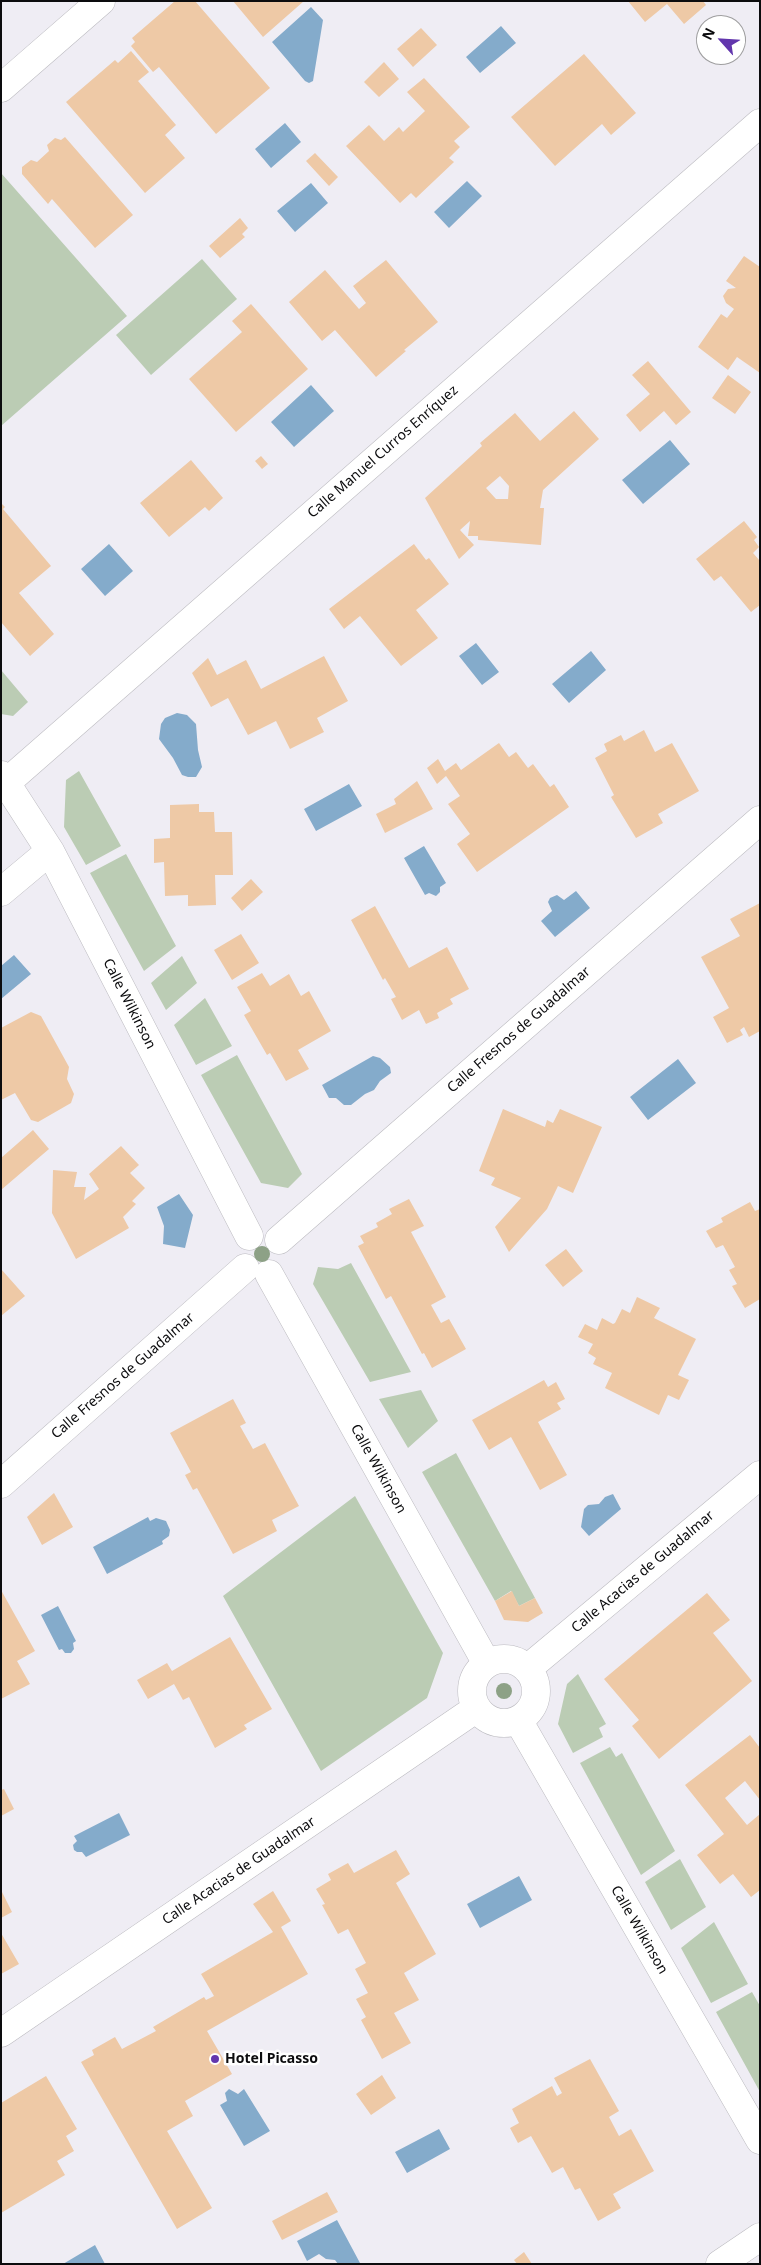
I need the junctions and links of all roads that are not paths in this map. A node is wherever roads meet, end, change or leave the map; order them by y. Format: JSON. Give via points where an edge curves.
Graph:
{"nodes":[{"id":1,"x":101,"y":1,"type":"edge"},
{"id":2,"x":1,"y":88,"type":"edge"},
{"id":3,"x":760,"y":123,"type":"edge"},
{"id":4,"x":4,"y":779,"type":"edge"},
{"id":5,"x":760,"y":820,"type":"edge"},
{"id":6,"x":50,"y":851,"type":"junction"},
{"id":7,"x":1,"y":892,"type":"edge"},
{"id":8,"x":249,"y":1236,"type":"junction"},
{"id":9,"x":279,"y":1240,"type":"junction"},
{"id":10,"x":257,"y":1271,"type":"junction"},
{"id":11,"x":760,"y":1475,"type":"edge"},
{"id":12,"x":1,"y":1484,"type":"edge"},
{"id":13,"x":732,"y":1499,"type":"junction"},
{"id":14,"x":760,"y":1499,"type":"edge"},
{"id":15,"x":487,"y":1664,"type":"junction"},
{"id":16,"x":527,"y":1669,"type":"junction"},
{"id":17,"x":477,"y":1708,"type":"junction"},
{"id":18,"x":518,"y":1720,"type":"junction"},
{"id":19,"x":1,"y":2034,"type":"edge"},
{"id":20,"x":760,"y":2140,"type":"edge"},
{"id":21,"x":760,"y":2237,"type":"edge"},
{"id":22,"x":720,"y":2264,"type":"edge"}],
"edges":[{"from":1,"to":2,"type":"street"},
{"from":3,"to":4,"type":"street","name":"Calle Manuel Curros Enríquez"},
{"from":4,"to":6,"type":"street","name":"Calle Wilkinson"},
{"from":5,"to":9,"type":"street","name":"Calle Fresnos de Guadalmar"},
{"from":6,"to":7,"type":"street"},
{"from":6,"to":8,"type":"street","name":"Calle Wilkinson"},
{"from":8,"to":9,"type":"street","via":[[264,1232]]},
{"from":8,"to":10,"type":"street","via":[[242,1243],[241,1260]]},
{"from":9,"to":10,"type":"street","via":[[283,1256],[276,1270]]},
{"from":10,"to":12,"type":"street","name":"Calle Fresnos de Guadalmar"},
{"from":10,"to":15,"type":"street","name":"Calle Wilkinson"},
{"from":11,"to":13,"type":"street","name":"Calle Acacias de Guadalmar"},
{"from":13,"to":14,"type":"street"},
{"from":13,"to":16,"type":"street","name":"Calle Acacias de Guadalmar"},
{"from":15,"to":16,"type":"street","via":[[508,1660]]},
{"from":15,"to":17,"type":"street","via":[[475,1680],[473,1699]]},
{"from":16,"to":18,"type":"street","via":[[534,1679],[534,1703]]},
{"from":17,"to":18,"type":"street","via":[[484,1717],[495,1722]]},
{"from":17,"to":19,"type":"street","name":"Calle Acacias de Guadalmar"},
{"from":18,"to":20,"type":"street","name":"Calle Wilkinson"},
{"from":21,"to":22,"type":"street"}]}
